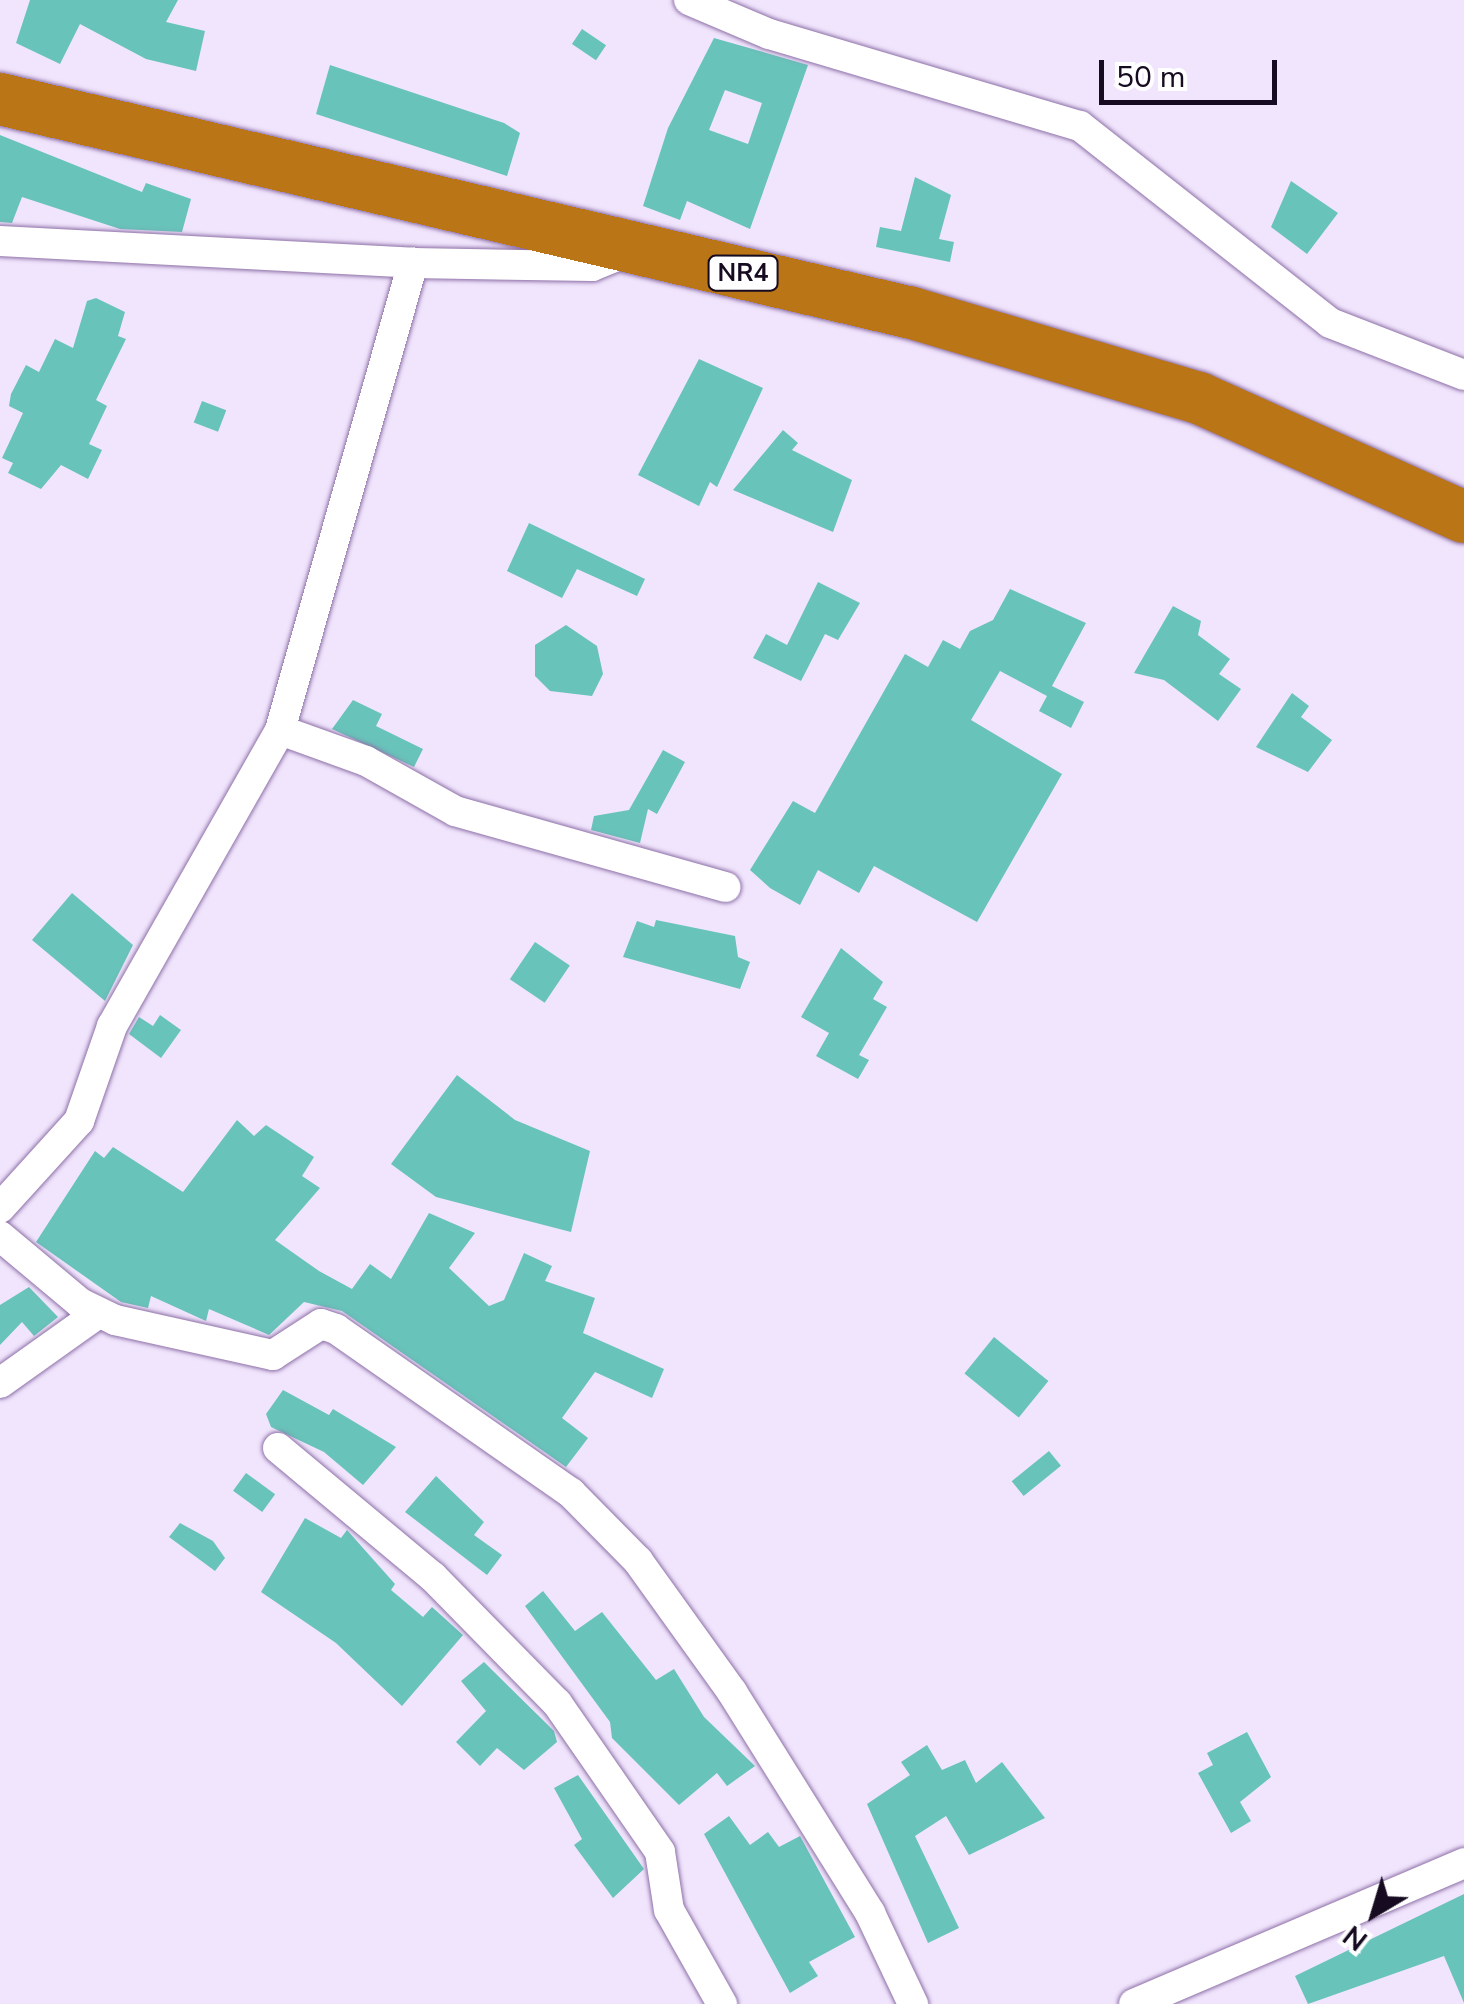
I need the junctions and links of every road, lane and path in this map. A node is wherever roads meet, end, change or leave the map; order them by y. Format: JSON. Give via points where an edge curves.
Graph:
{"nodes":[{"id":1,"x":689,"y":0,"type":"edge"},
{"id":2,"x":0,"y":98,"type":"edge"},
{"id":3,"x":0,"y":242,"type":"edge"},
{"id":4,"x":636,"y":247,"type":"junction"},
{"id":5,"x":413,"y":263,"type":"junction"},
{"id":6,"x":1464,"y":375,"type":"edge"},
{"id":7,"x":1464,"y":517,"type":"edge"},
{"id":8,"x":280,"y":730,"type":"junction"},
{"id":9,"x":726,"y":887,"type":"dead end"},
{"id":10,"x":0,"y":1208,"type":"edge"},
{"id":11,"x":0,"y":1236,"type":"edge"},
{"id":12,"x":97,"y":1314,"type":"junction"},
{"id":13,"x":0,"y":1383,"type":"edge"},
{"id":14,"x":278,"y":1448,"type":"dead end"},
{"id":15,"x":1461,"y":1872,"type":"edge"},
{"id":16,"x":722,"y":2004,"type":"edge"},
{"id":17,"x":914,"y":2004,"type":"edge"},
{"id":18,"x":1134,"y":2004,"type":"edge"}],
"edges":[{"from":1,"to":6,"type":"street","via":[[769,34],[1080,126],[1330,323]]},
{"from":2,"to":4,"type":"highway","number":"NR4"},
{"from":3,"to":5,"type":"street"},
{"from":4,"to":5,"type":"street","via":[[592,266]]},
{"from":4,"to":7,"type":"highway","number":"NR4","via":[[912,312],[1199,398]]},
{"from":5,"to":8,"type":"street"},
{"from":8,"to":9,"type":"street","via":[[366,761],[456,811]]},
{"from":8,"to":10,"type":"street","via":[[112,1026],[78,1121]]},
{"from":11,"to":12,"type":"street"},
{"from":12,"to":13,"type":"street"},
{"from":12,"to":17,"type":"street","via":[[272,1355],[309,1329],[336,1328],[572,1493],[638,1562],[732,1692],[870,1913]]},
{"from":14,"to":16,"type":"street","via":[[446,1590],[557,1703],[660,1852],[668,1910]]},
{"from":15,"to":18,"type":"street"}]}
